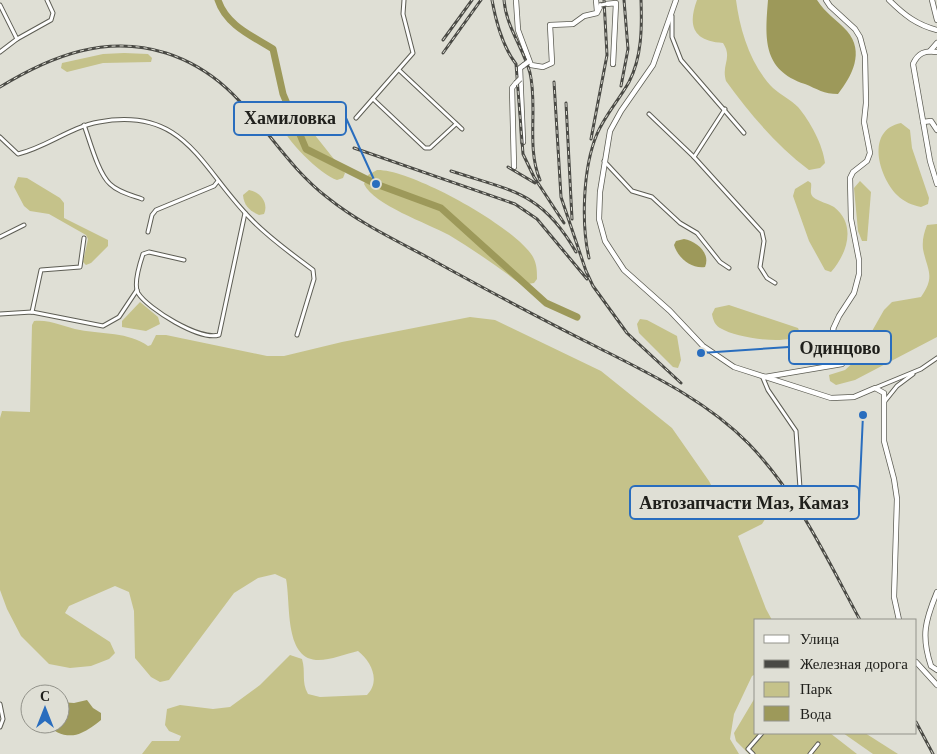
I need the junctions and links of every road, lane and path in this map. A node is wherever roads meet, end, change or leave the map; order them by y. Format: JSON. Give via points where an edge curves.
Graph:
{"nodes":[{"id":1,"x":47,"y":0,"type":"edge"},
{"id":2,"x":404,"y":0,"type":"edge"},
{"id":3,"x":516,"y":0,"type":"edge"},
{"id":4,"x":596,"y":0,"type":"edge"},
{"id":5,"x":676,"y":0,"type":"edge"},
{"id":6,"x":826,"y":0,"type":"edge"},
{"id":7,"x":889,"y":0,"type":"edge"},
{"id":8,"x":932,"y":0,"type":"edge"},
{"id":9,"x":0,"y":5,"type":"edge"},
{"id":10,"x":597,"y":12,"type":"junction"},
{"id":11,"x":672,"y":13,"type":"junction"},
{"id":12,"x":937,"y":20,"type":"edge"},
{"id":13,"x":937,"y":30,"type":"edge"},
{"id":14,"x":17,"y":39,"type":"junction"},
{"id":15,"x":937,"y":43,"type":"edge"},
{"id":16,"x":930,"y":51,"type":"junction"},
{"id":17,"x":0,"y":52,"type":"edge"},
{"id":18,"x":937,"y":52,"type":"edge"},
{"id":19,"x":527,"y":63,"type":"junction"},
{"id":20,"x":613,"y":64,"type":"dead end"},
{"id":21,"x":399,"y":70,"type":"junction"},
{"id":22,"x":520,"y":79,"type":"junction"},
{"id":23,"x":374,"y":99,"type":"junction"},
{"id":24,"x":725,"y":109,"type":"junction"},
{"id":25,"x":649,"y":114,"type":"dead end"},
{"id":26,"x":937,"y":117,"type":"edge"},
{"id":27,"x":356,"y":118,"type":"dead end"},
{"id":28,"x":931,"y":121,"type":"junction"},
{"id":29,"x":923,"y":122,"type":"junction"},
{"id":30,"x":456,"y":124,"type":"junction"},
{"id":31,"x":84,"y":125,"type":"junction"},
{"id":32,"x":462,"y":129,"type":"dead end"},
{"id":33,"x":937,"y":130,"type":"edge"},
{"id":34,"x":744,"y":132,"type":"dead end"},
{"id":35,"x":0,"y":136,"type":"edge"},
{"id":36,"x":523,"y":142,"type":"dead end"},
{"id":37,"x":694,"y":158,"type":"junction"},
{"id":38,"x":604,"y":161,"type":"junction"},
{"id":39,"x":514,"y":167,"type":"dead end"},
{"id":40,"x":218,"y":181,"type":"junction"},
{"id":41,"x":937,"y":184,"type":"edge"},
{"id":42,"x":142,"y":199,"type":"dead end"},
{"id":43,"x":245,"y":213,"type":"junction"},
{"id":44,"x":24,"y":225,"type":"dead end"},
{"id":45,"x":148,"y":232,"type":"dead end"},
{"id":46,"x":0,"y":237,"type":"edge"},
{"id":47,"x":84,"y":238,"type":"dead end"},
{"id":48,"x":184,"y":260,"type":"dead end"},
{"id":49,"x":729,"y":268,"type":"dead end"},
{"id":50,"x":774,"y":284,"type":"dead end"},
{"id":51,"x":137,"y":290,"type":"junction"},
{"id":52,"x":32,"y":312,"type":"junction"},
{"id":53,"x":0,"y":314,"type":"edge"},
{"id":54,"x":297,"y":335,"type":"dead end"},
{"id":55,"x":937,"y":358,"type":"edge"},
{"id":56,"x":921,"y":369,"type":"junction"},
{"id":57,"x":763,"y":378,"type":"junction"},
{"id":58,"x":875,"y":388,"type":"junction"},
{"id":59,"x":885,"y":401,"type":"junction"},
{"id":60,"x":806,"y":502,"type":"dead end"},
{"id":61,"x":937,"y":592,"type":"edge"},
{"id":62,"x":899,"y":619,"type":"edge"},
{"id":63,"x":917,"y":663,"type":"edge"},
{"id":64,"x":937,"y":670,"type":"edge"},
{"id":65,"x":937,"y":685,"type":"edge"},
{"id":66,"x":0,"y":704,"type":"edge"},
{"id":67,"x":0,"y":727,"type":"edge"},
{"id":68,"x":761,"y":734,"type":"edge"},
{"id":69,"x":818,"y":744,"type":"dead end"},
{"id":70,"x":753,"y":754,"type":"edge"},
{"id":71,"x":810,"y":754,"type":"edge"}],
"edges":[{"from":1,"to":14,"type":"street","via":[[53,17],[51,20]]},
{"from":2,"to":21,"type":"street","via":[[403,14],[413,53]]},
{"from":3,"to":19,"type":"street","via":[[518,30]]},
{"from":4,"to":10,"type":"street"},
{"from":5,"to":11,"type":"street"},
{"from":6,"to":57,"type":"street","via":[[855,29],[862,43],[866,98],[864,122],[870,148],[867,160],[850,178],[851,219],[859,274],[852,298],[833,329],[846,358],[842,364]]},
{"from":7,"to":13,"type":"street","via":[[908,18]]},
{"from":8,"to":12,"type":"street"},
{"from":9,"to":14,"type":"street"},
{"from":10,"to":19,"type":"street","via":[[573,24],[550,25],[552,63],[544,67]]},
{"from":10,"to":20,"type":"street","via":[[604,5],[616,3]]},
{"from":11,"to":24,"type":"street","via":[[672,37],[681,60]]},
{"from":11,"to":38,"type":"street","via":[[646,77],[614,123]]},
{"from":14,"to":17,"type":"street"},
{"from":15,"to":16,"type":"street"},
{"from":16,"to":18,"type":"street"},
{"from":16,"to":29,"type":"street","via":[[917,57],[914,64]]},
{"from":19,"to":22,"type":"street","via":[[520,68]]},
{"from":21,"to":23,"type":"street"},
{"from":21,"to":30,"type":"street"},
{"from":22,"to":36,"type":"street"},
{"from":22,"to":39,"type":"street","bridge":true,"via":[[512,88]]},
{"from":23,"to":27,"type":"street"},
{"from":23,"to":30,"type":"street","via":[[425,148],[430,148]]},
{"from":24,"to":34,"type":"street"},
{"from":24,"to":37,"type":"street"},
{"from":25,"to":37,"type":"street"},
{"from":26,"to":28,"type":"street"},
{"from":28,"to":29,"type":"street"},
{"from":28,"to":33,"type":"street"},
{"from":29,"to":41,"type":"street"},
{"from":30,"to":32,"type":"street"},
{"from":31,"to":35,"type":"street","via":[[18,154]]},
{"from":31,"to":40,"type":"street","via":[[139,119],[168,130],[186,141]]},
{"from":31,"to":42,"type":"street","via":[[98,163],[110,184]]},
{"from":37,"to":50,"type":"street","via":[[762,232],[764,245],[760,268]]},
{"from":38,"to":49,"type":"street","via":[[632,191],[652,197],[680,223],[701,236],[723,266]]},
{"from":38,"to":57,"type":"street","via":[[599,218],[605,241],[618,263],[703,346],[734,367]]},
{"from":40,"to":43,"type":"street"},
{"from":40,"to":45,"type":"street","via":[[214,186],[156,210]]},
{"from":43,"to":51,"type":"street","via":[[219,335],[205,334],[174,322],[153,308]]},
{"from":43,"to":54,"type":"street","via":[[313,270],[314,279]]},
{"from":44,"to":46,"type":"street"},
{"from":47,"to":52,"type":"street","via":[[80,267],[41,270]]},
{"from":48,"to":51,"type":"street","via":[[145,252]]},
{"from":51,"to":52,"type":"street","via":[[119,317],[103,326]]},
{"from":52,"to":53,"type":"street"},
{"from":55,"to":56,"type":"street"},
{"from":56,"to":58,"type":"street"},
{"from":56,"to":59,"type":"street","via":[[897,386]]},
{"from":57,"to":58,"type":"street","via":[[831,398],[854,397]]},
{"from":57,"to":60,"type":"street","via":[[796,431],[800,488]]},
{"from":58,"to":59,"type":"street","via":[[884,392]]},
{"from":59,"to":62,"type":"street","via":[[882,426],[897,500],[894,597]]},
{"from":61,"to":64,"type":"street","via":[[925,621],[928,655],[931,666]]},
{"from":63,"to":65,"type":"street"},
{"from":66,"to":67,"type":"street","via":[[3,719]]},
{"from":68,"to":70,"type":"street","via":[[748,749]]},
{"from":69,"to":71,"type":"street"}]}
